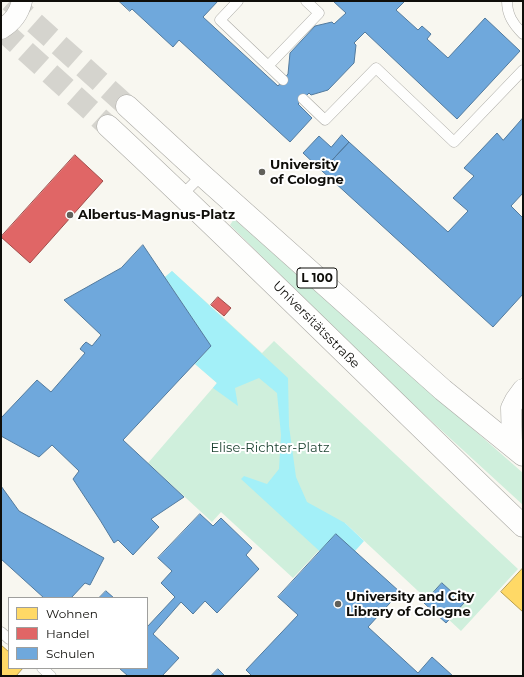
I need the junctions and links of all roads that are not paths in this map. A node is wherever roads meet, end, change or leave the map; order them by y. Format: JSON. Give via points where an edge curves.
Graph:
{"nodes":[{"id":1,"x":22,"y":1,"type":"edge"},
{"id":2,"x":238,"y":1,"type":"edge"},
{"id":3,"x":306,"y":1,"type":"edge"},
{"id":4,"x":507,"y":1,"type":"edge"},
{"id":5,"x":1,"y":29,"type":"edge"},
{"id":6,"x":523,"y":34,"type":"edge"},
{"id":7,"x":268,"y":66,"type":"junction"},
{"id":8,"x":523,"y":70,"type":"edge"},
{"id":9,"x":283,"y":80,"type":"dead end"},
{"id":10,"x":303,"y":99,"type":"dead end"},
{"id":11,"x":127,"y":106,"type":"tunnel mouth"},
{"id":12,"x":108,"y":126,"type":"tunnel mouth"},
{"id":13,"x":202,"y":175,"type":"junction"},
{"id":14,"x":182,"y":195,"type":"junction"},
{"id":15,"x":523,"y":389,"type":"edge"},
{"id":16,"x":517,"y":450,"type":"edge"},
{"id":17,"x":523,"y":526,"type":"edge"},
{"id":18,"x":43,"y":669,"type":"edge"},
{"id":19,"x":51,"y":676,"type":"edge"}],
"edges":[{"from":1,"to":5,"type":"street","via":[[15,19]]},
{"from":2,"to":7,"type":"lane","via":[[220,20]]},
{"from":3,"to":7,"type":"lane","via":[[319,13]]},
{"from":4,"to":6,"type":"lane","via":[[508,13],[514,25]]},
{"from":7,"to":9,"type":"lane"},
{"from":8,"to":10,"type":"lane","via":[[454,142],[376,68],[325,120]]},
{"from":11,"to":13,"type":"main road","number":"L 100"},
{"from":12,"to":14,"type":"main road","name":"Universitätsstraße","number":"L 100"},
{"from":13,"to":14,"type":"lane"},
{"from":13,"to":16,"type":"main road","number":"L 100","via":[[438,385]]},
{"from":14,"to":17,"type":"main road","name":"Universitätsstraße","number":"L 100"},
{"from":15,"to":16,"type":"street","via":[[511,408]]},
{"from":18,"to":19,"type":"lane"}]}
